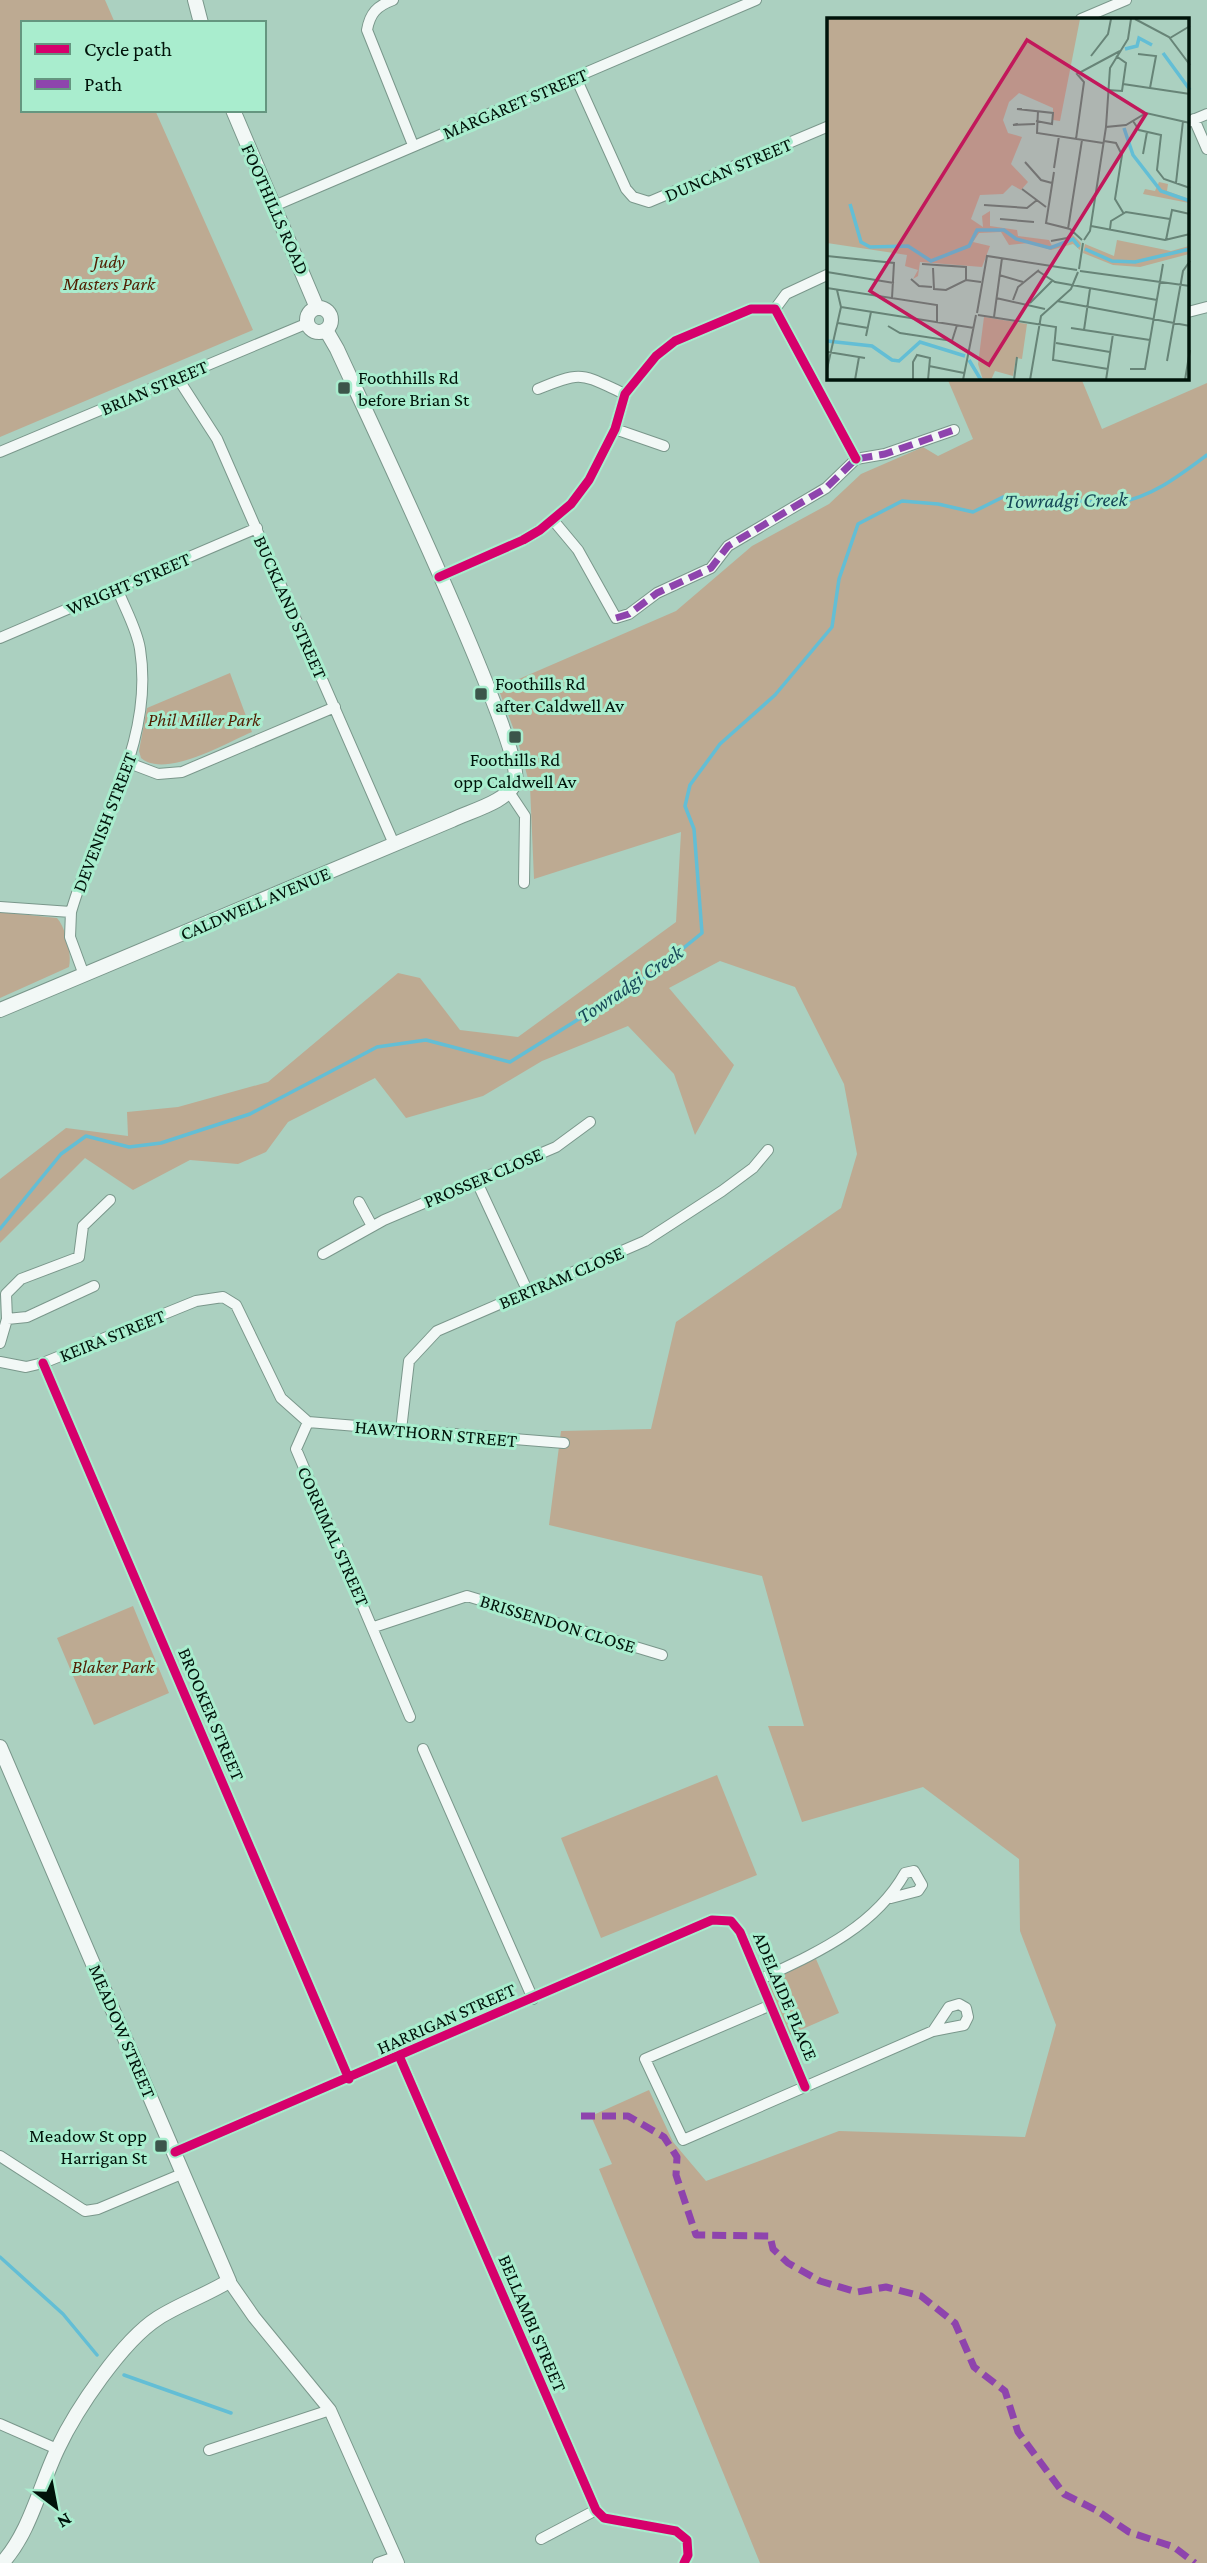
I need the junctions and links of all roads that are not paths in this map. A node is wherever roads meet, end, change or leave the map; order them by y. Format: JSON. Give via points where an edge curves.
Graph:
{"nodes":[{"id":1,"x":195,"y":0,"type":"edge"},
{"id":2,"x":393,"y":0,"type":"edge"},
{"id":3,"x":756,"y":0,"type":"edge"},
{"id":4,"x":1126,"y":0,"type":"edge"},
{"id":5,"x":1083,"y":18,"type":"edge"},
{"id":6,"x":200,"y":21,"type":"edge"},
{"id":7,"x":576,"y":78,"type":"junction"},
{"id":8,"x":234,"y":112,"type":"edge"},
{"id":9,"x":1207,"y":114,"type":"edge"},
{"id":10,"x":1191,"y":121,"type":"edge"},
{"id":11,"x":827,"y":127,"type":"edge"},
{"id":12,"x":413,"y":145,"type":"junction"},
{"id":13,"x":1207,"y":149,"type":"edge"},
{"id":14,"x":274,"y":206,"type":"junction"},
{"id":15,"x":827,"y":275,"type":"edge"},
{"id":16,"x":1207,"y":307,"type":"edge"},
{"id":17,"x":317,"y":308,"type":"junction"},
{"id":18,"x":775,"y":309,"type":"junction"},
{"id":19,"x":1190,"y":311,"type":"edge"},
{"id":20,"x":307,"y":323,"type":"junction"},
{"id":21,"x":326,"y":330,"type":"junction"},
{"id":22,"x":177,"y":377,"type":"junction"},
{"id":23,"x":538,"y":389,"type":"dead end"},
{"id":24,"x":625,"y":394,"type":"junction"},
{"id":25,"x":615,"y":429,"type":"junction"},
{"id":26,"x":954,"y":430,"type":"dead end"},
{"id":27,"x":664,"y":446,"type":"dead end"},
{"id":28,"x":0,"y":452,"type":"edge"},
{"id":29,"x":856,"y":459,"type":"junction"},
{"id":30,"x":553,"y":520,"type":"junction"},
{"id":31,"x":257,"y":528,"type":"junction"},
{"id":32,"x":439,"y":577,"type":"junction"},
{"id":33,"x":117,"y":588,"type":"junction"},
{"id":34,"x":0,"y":638,"type":"edge"},
{"id":35,"x":335,"y":707,"type":"junction"},
{"id":36,"x":130,"y":763,"type":"junction"},
{"id":37,"x":509,"y":792,"type":"junction"},
{"id":38,"x":394,"y":844,"type":"junction"},
{"id":39,"x":524,"y":883,"type":"dead end"},
{"id":40,"x":0,"y":907,"type":"edge"},
{"id":41,"x":71,"y":912,"type":"junction"},
{"id":42,"x":84,"y":975,"type":"junction"},
{"id":43,"x":0,"y":1010,"type":"edge"},
{"id":44,"x":590,"y":1122,"type":"dead end"},
{"id":45,"x":768,"y":1150,"type":"dead end"},
{"id":46,"x":476,"y":1180,"type":"junction"},
{"id":47,"x":110,"y":1200,"type":"dead end"},
{"id":48,"x":359,"y":1202,"type":"dead end"},
{"id":49,"x":372,"y":1226,"type":"junction"},
{"id":50,"x":323,"y":1254,"type":"dead end"},
{"id":51,"x":94,"y":1286,"type":"dead end"},
{"id":52,"x":527,"y":1292,"type":"junction"},
{"id":53,"x":7,"y":1319,"type":"junction"},
{"id":54,"x":0,"y":1343,"type":"edge"},
{"id":55,"x":0,"y":1362,"type":"edge"},
{"id":56,"x":43,"y":1363,"type":"junction"},
{"id":57,"x":308,"y":1422,"type":"junction"},
{"id":58,"x":401,"y":1430,"type":"junction"},
{"id":59,"x":564,"y":1443,"type":"dead end"},
{"id":60,"x":374,"y":1627,"type":"junction"},
{"id":61,"x":662,"y":1655,"type":"dead end"},
{"id":62,"x":410,"y":1717,"type":"dead end"},
{"id":63,"x":0,"y":1747,"type":"edge"},
{"id":64,"x":423,"y":1749,"type":"dead end"},
{"id":65,"x":891,"y":1898,"type":"dead end"},
{"id":66,"x":731,"y":1921,"type":"joint"},
{"id":67,"x":761,"y":1979,"type":"junction"},
{"id":68,"x":533,"y":1999,"type":"junction"},
{"id":69,"x":771,"y":2004,"type":"junction"},
{"id":70,"x":933,"y":2031,"type":"dead end"},
{"id":71,"x":400,"y":2058,"type":"junction"},
{"id":72,"x":349,"y":2080,"type":"junction"},
{"id":73,"x":805,"y":2087,"type":"junction"},
{"id":74,"x":175,"y":2152,"type":"junction"},
{"id":75,"x":0,"y":2155,"type":"edge"},
{"id":76,"x":184,"y":2173,"type":"junction"},
{"id":77,"x":229,"y":2281,"type":"junction"},
{"id":78,"x":330,"y":2410,"type":"junction"},
{"id":79,"x":0,"y":2424,"type":"edge"},
{"id":80,"x":57,"y":2449,"type":"junction"},
{"id":81,"x":209,"y":2450,"type":"dead end"},
{"id":82,"x":596,"y":2510,"type":"junction"},
{"id":83,"x":541,"y":2539,"type":"dead end"},
{"id":84,"x":396,"y":2560,"type":"edge"},
{"id":85,"x":2,"y":2563,"type":"edge"},
{"id":86,"x":378,"y":2563,"type":"edge"},
{"id":87,"x":684,"y":2563,"type":"edge"}],
"edges":[{"from":1,"to":6,"type":"main road"},
{"from":2,"to":12,"type":"street","via":[[369,15],[367,30]]},
{"from":3,"to":7,"type":"street","name":"MARGARET STREET"},
{"from":4,"to":5,"type":"street"},
{"from":7,"to":11,"type":"street","name":"DUNCAN STREET","via":[[626,189],[640,201],[649,202]]},
{"from":7,"to":12,"type":"street","name":"MARGARET STREET"},
{"from":8,"to":14,"type":"main road","name":"FOOTHILLS ROAD"},
{"from":9,"to":10,"type":"street"},
{"from":10,"to":13,"type":"street"},
{"from":12,"to":14,"type":"street","name":"MARGARET STREET"},
{"from":14,"to":17,"type":"main road","name":"FOOTHILLS ROAD"},
{"from":15,"to":18,"type":"street","via":[[786,294]]},
{"from":16,"to":19,"type":"street"},
{"from":17,"to":20,"type":"main road"},
{"from":17,"to":21,"type":"main road","via":[[326,309],[331,316]]},
{"from":18,"to":24,"type":"street","via":[[751,309],[675,341],[656,356]]},
{"from":18,"to":29,"type":"street"},
{"from":20,"to":21,"type":"main road","via":[[313,330]]},
{"from":20,"to":22,"type":"street","name":"BRIAN STREET"},
{"from":21,"to":32,"type":"main road"},
{"from":22,"to":28,"type":"street","name":"BRIAN STREET"},
{"from":22,"to":31,"type":"street","name":"BUCKLAND STREET","via":[[217,439]]},
{"from":23,"to":24,"type":"street","via":[[570,375],[587,377]]},
{"from":24,"to":25,"type":"street"},
{"from":25,"to":27,"type":"street"},
{"from":25,"to":30,"type":"street","via":[[589,480]]},
{"from":26,"to":29,"type":"street"},
{"from":29,"to":30,"type":"street","via":[[826,488],[728,546],[711,568],[616,618],[578,550]]},
{"from":30,"to":32,"type":"street","via":[[499,552]]},
{"from":31,"to":33,"type":"street","name":"WRIGHT STREET"},
{"from":31,"to":35,"type":"street","name":"BUCKLAND STREET"},
{"from":32,"to":37,"type":"main road","via":[[505,728],[516,776]]},
{"from":33,"to":34,"type":"street","name":"WRIGHT STREET"},
{"from":33,"to":36,"type":"street","name":"DEVENISH STREET","via":[[140,647],[142,708]]},
{"from":35,"to":36,"type":"street","via":[[182,772],[158,775]]},
{"from":35,"to":38,"type":"street","name":"BUCKLAND STREET"},
{"from":36,"to":41,"type":"street","name":"DEVENISH STREET"},
{"from":37,"to":38,"type":"main road","name":"CALDWELL AVENUE"},
{"from":37,"to":39,"type":"street","via":[[525,816]]},
{"from":38,"to":42,"type":"main road","name":"CALDWELL AVENUE"},
{"from":40,"to":41,"type":"street"},
{"from":41,"to":42,"type":"street","name":"DEVENISH STREET","via":[[70,937]]},
{"from":42,"to":43,"type":"main road","name":"CALDWELL AVENUE"},
{"from":44,"to":46,"type":"street","name":"PROSSER CLOSE","via":[[556,1147]]},
{"from":45,"to":52,"type":"street","name":"BERTRAM CLOSE","via":[[722,1191],[645,1241]]},
{"from":46,"to":49,"type":"street","name":"PROSSER CLOSE"},
{"from":46,"to":52,"type":"street"},
{"from":47,"to":53,"type":"street","via":[[83,1226],[79,1256],[21,1279],[6,1294]]},
{"from":48,"to":49,"type":"street"},
{"from":49,"to":50,"type":"street","name":"PROSSER CLOSE"},
{"from":51,"to":53,"type":"street","via":[[27,1317]]},
{"from":52,"to":58,"type":"street","name":"BERTRAM CLOSE","via":[[436,1331],[410,1361]]},
{"from":53,"to":54,"type":"street"},
{"from":55,"to":56,"type":"street","name":"KEIRA STREET","via":[[26,1367]]},
{"from":56,"to":57,"type":"street","name":"KEIRA STREET","via":[[197,1301],[223,1297],[241,1312],[281,1398]]},
{"from":56,"to":72,"type":"street","name":"BROOKER STREET"},
{"from":57,"to":58,"type":"street","name":"HAWTHORN STREET"},
{"from":57,"to":60,"type":"street","name":"CORRIMAL STREET","via":[[296,1448]]},
{"from":58,"to":59,"type":"street","name":"HAWTHORN STREET"},
{"from":60,"to":61,"type":"street","name":"BRISSENDON CLOSE","via":[[467,1596]]},
{"from":60,"to":62,"type":"street","name":"CORRIMAL STREET"},
{"from":63,"to":74,"type":"main road","name":"MEADOW STREET"},
{"from":64,"to":68,"type":"street"},
{"from":65,"to":67,"type":"street","via":[[820,1952]]},
{"from":66,"to":67,"type":"street","name":"ADELAIDE PLACE"},
{"from":66,"to":68,"type":"street","name":"HARRIGAN STREET","via":[[712,1920]]},
{"from":67,"to":69,"type":"street","name":"ADELAIDE PLACE"},
{"from":68,"to":71,"type":"street","name":"HARRIGAN STREET"},
{"from":69,"to":73,"type":"street","name":"ADELAIDE PLACE"},
{"from":69,"to":73,"type":"street","via":[[645,2059],[682,2140]]},
{"from":70,"to":73,"type":"street"},
{"from":71,"to":72,"type":"street","name":"HARRIGAN STREET"},
{"from":71,"to":82,"type":"street","name":"BELLAMBI STREET"},
{"from":72,"to":74,"type":"street","name":"HARRIGAN STREET"},
{"from":74,"to":76,"type":"main road","name":"MEADOW STREET"},
{"from":75,"to":76,"type":"street","via":[[85,2211]]},
{"from":76,"to":77,"type":"main road","name":"MEADOW STREET"},
{"from":77,"to":78,"type":"street","name":"MEADOW STREET"},
{"from":77,"to":80,"type":"main road","via":[[140,2332],[78,2409]]},
{"from":78,"to":81,"type":"street"},
{"from":78,"to":84,"type":"street","name":"MEADOW STREET"},
{"from":79,"to":80,"type":"street"},
{"from":80,"to":85,"type":"main road","via":[[16,2544]]},
{"from":82,"to":83,"type":"street"},
{"from":82,"to":87,"type":"street","via":[[604,2518],[676,2531],[687,2540]]},
{"from":84,"to":86,"type":"street"}]}
